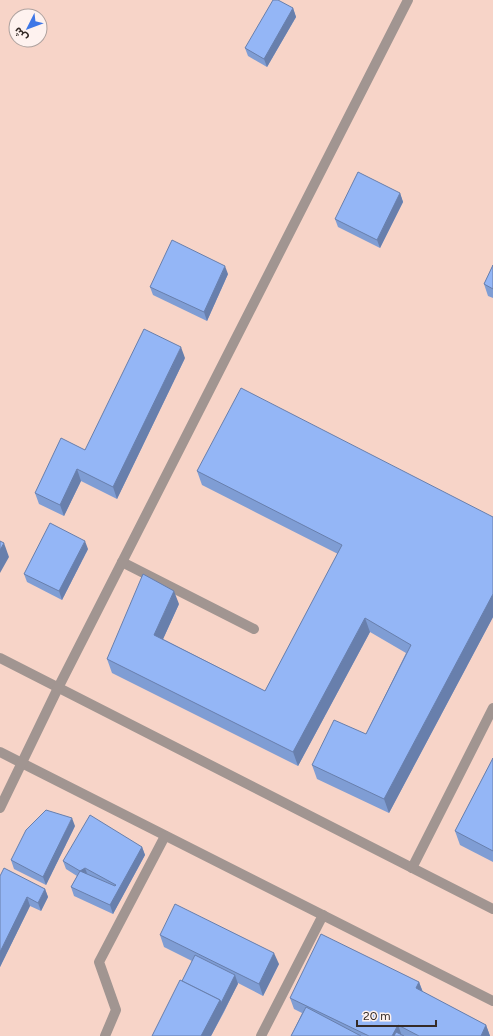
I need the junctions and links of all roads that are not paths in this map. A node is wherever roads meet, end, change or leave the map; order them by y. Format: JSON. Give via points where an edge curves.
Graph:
{"nodes":[{"id":1,"x":408,"y":0,"type":"edge"},
{"id":2,"x":122,"y":562,"type":"junction"},
{"id":3,"x":254,"y":629,"type":"dead end"},
{"id":4,"x":0,"y":658,"type":"edge"},
{"id":5,"x":58,"y":688,"type":"junction"},
{"id":6,"x":493,"y":708,"type":"edge"},
{"id":7,"x":0,"y":752,"type":"edge"},
{"id":8,"x":22,"y":763,"type":"junction"},
{"id":9,"x":0,"y":808,"type":"edge"},
{"id":10,"x":165,"y":836,"type":"junction"},
{"id":11,"x":412,"y":868,"type":"junction"},
{"id":12,"x":493,"y":909,"type":"edge"},
{"id":13,"x":322,"y":915,"type":"junction"},
{"id":14,"x":493,"y":1001,"type":"edge"},
{"id":15,"x":105,"y":1036,"type":"edge"},
{"id":16,"x":261,"y":1036,"type":"edge"}],
"edges":[{"from":1,"to":2,"type":"street"},
{"from":2,"to":3,"type":"street"},
{"from":2,"to":5,"type":"street"},
{"from":4,"to":5,"type":"street"},
{"from":5,"to":8,"type":"street"},
{"from":5,"to":11,"type":"street"},
{"from":6,"to":11,"type":"street"},
{"from":7,"to":8,"type":"street"},
{"from":8,"to":9,"type":"street"},
{"from":8,"to":10,"type":"street"},
{"from":10,"to":13,"type":"street"},
{"from":10,"to":15,"type":"street","via":[[99,962],[116,1010]]},
{"from":11,"to":12,"type":"street"},
{"from":13,"to":14,"type":"street"},
{"from":13,"to":16,"type":"street"}]}
